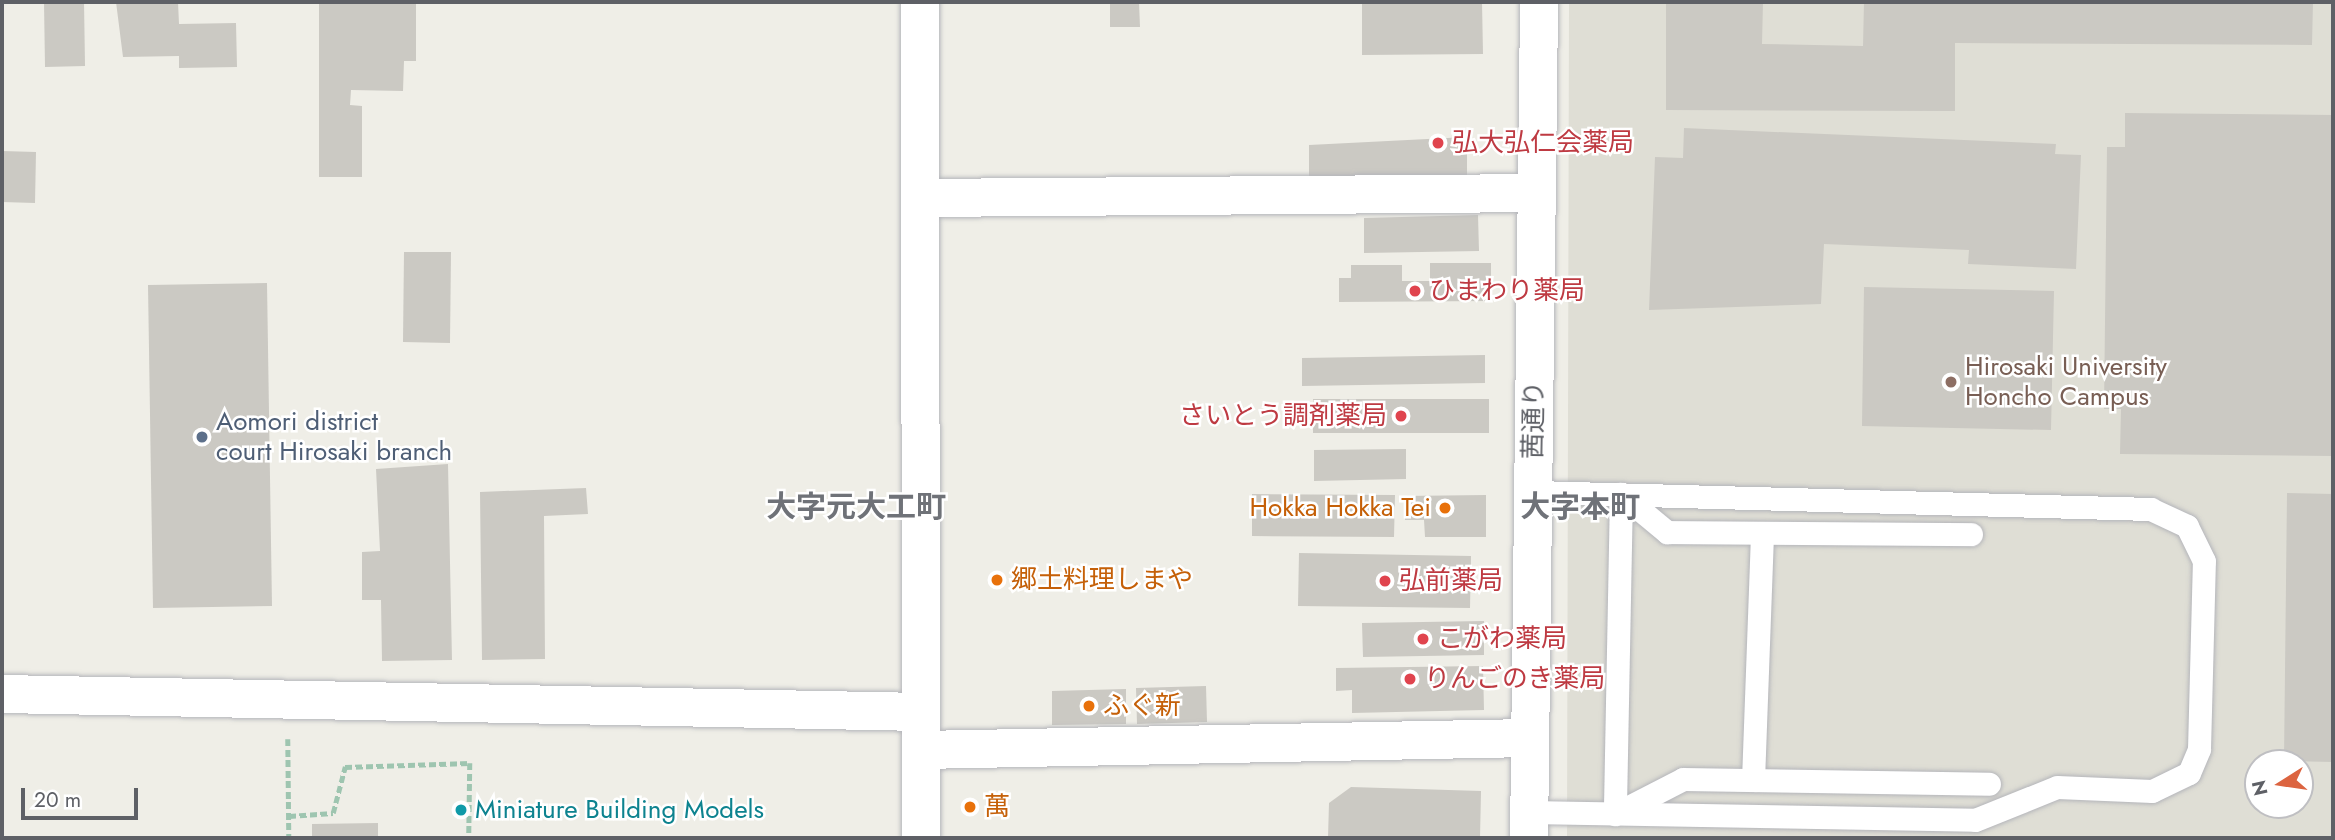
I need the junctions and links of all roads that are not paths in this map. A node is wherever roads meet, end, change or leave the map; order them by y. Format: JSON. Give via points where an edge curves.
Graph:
{"nodes":[{"id":1,"x":920,"y":2,"type":"edge"},
{"id":2,"x":1539,"y":2,"type":"edge"},
{"id":3,"x":1537,"y":193,"type":"junction"},
{"id":4,"x":920,"y":198,"type":"junction"},
{"id":5,"x":1533,"y":492,"type":"junction"},
{"id":6,"x":1621,"y":494,"type":"junction"},
{"id":7,"x":1762,"y":533,"type":"junction"},
{"id":8,"x":1971,"y":534,"type":"dead end"},
{"id":9,"x":2,"y":694,"type":"edge"},
{"id":10,"x":921,"y":712,"type":"junction"},
{"id":11,"x":1530,"y":738,"type":"junction"},
{"id":12,"x":921,"y":750,"type":"junction"},
{"id":13,"x":1753,"y":780,"type":"junction"},
{"id":14,"x":1989,"y":784,"type":"dead end"},
{"id":15,"x":1615,"y":814,"type":"junction"},
{"id":16,"x":1529,"y":825,"type":"edge"},
{"id":17,"x":921,"y":838,"type":"edge"}],
"edges":[{"from":1,"to":4,"type":"street"},
{"from":2,"to":3,"type":"street","name":"茜通り"},
{"from":3,"to":4,"type":"street"},
{"from":3,"to":5,"type":"street","name":"茜通り"},
{"from":4,"to":10,"type":"street"},
{"from":5,"to":6,"type":"lane"},
{"from":5,"to":11,"type":"street","name":"茜通り"},
{"from":6,"to":7,"type":"lane","via":[[1667,532]]},
{"from":6,"to":15,"type":"lane"},
{"from":6,"to":15,"type":"lane","via":[[2151,509],[2187,526],[2204,561],[2199,749],[2189,773],[2152,791],[2057,787],[1975,820]]},
{"from":7,"to":8,"type":"lane"},
{"from":7,"to":13,"type":"lane"},
{"from":9,"to":10,"type":"street"},
{"from":10,"to":12,"type":"street"},
{"from":11,"to":12,"type":"street"},
{"from":11,"to":16,"type":"street","name":"茜通り"},
{"from":12,"to":17,"type":"street"},
{"from":13,"to":14,"type":"lane"},
{"from":13,"to":15,"type":"lane","via":[[1683,779]]},
{"from":15,"to":16,"type":"lane"}]}
